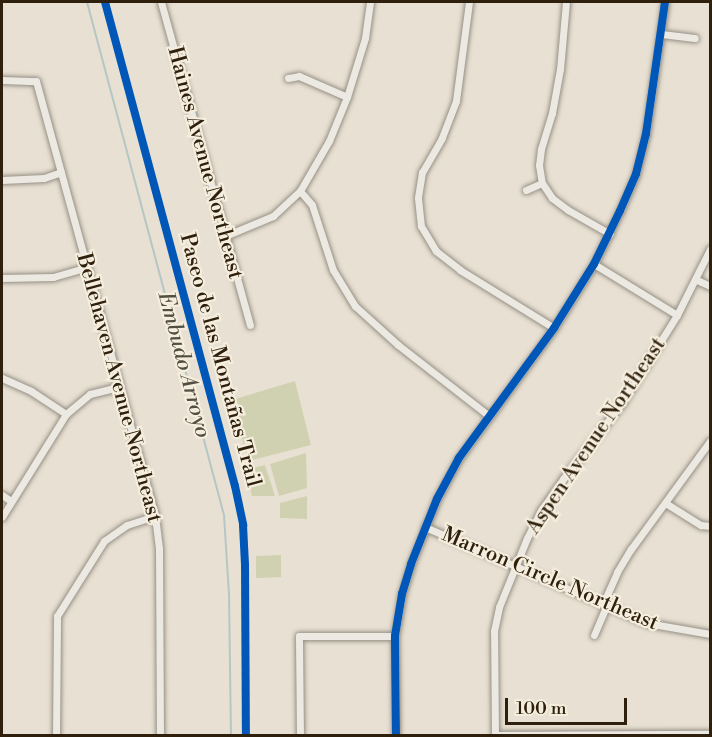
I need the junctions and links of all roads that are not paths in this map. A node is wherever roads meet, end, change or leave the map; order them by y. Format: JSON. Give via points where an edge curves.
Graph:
{"nodes":[{"id":1,"x":161,"y":2,"type":"edge"},
{"id":2,"x":370,"y":2,"type":"edge"},
{"id":3,"x":469,"y":2,"type":"edge"},
{"id":4,"x":566,"y":2,"type":"edge"},
{"id":5,"x":665,"y":2,"type":"edge"},
{"id":6,"x":661,"y":34,"type":"junction"},
{"id":7,"x":695,"y":38,"type":"dead end"},
{"id":8,"x":288,"y":78,"type":"dead end"},
{"id":9,"x":2,"y":80,"type":"edge"},
{"id":10,"x":347,"y":97,"type":"junction"},
{"id":11,"x":61,"y":172,"type":"junction"},
{"id":12,"x":2,"y":180,"type":"edge"},
{"id":13,"x":542,"y":183,"type":"junction"},
{"id":14,"x":526,"y":190,"type":"dead end"},
{"id":15,"x":300,"y":191,"type":"junction"},
{"id":16,"x":610,"y":234,"type":"junction"},
{"id":17,"x":225,"y":236,"type":"junction"},
{"id":18,"x":711,"y":249,"type":"edge"},
{"id":19,"x":594,"y":264,"type":"junction"},
{"id":20,"x":87,"y":267,"type":"junction"},
{"id":21,"x":2,"y":278,"type":"edge"},
{"id":22,"x":697,"y":280,"type":"junction"},
{"id":23,"x":711,"y":286,"type":"edge"},
{"id":24,"x":677,"y":315,"type":"junction"},
{"id":25,"x":250,"y":325,"type":"dead end"},
{"id":26,"x":554,"y":328,"type":"junction"},
{"id":27,"x":2,"y":378,"type":"edge"},
{"id":28,"x":118,"y":387,"type":"junction"},
{"id":29,"x":66,"y":414,"type":"junction"},
{"id":30,"x":488,"y":416,"type":"junction"},
{"id":31,"x":711,"y":441,"type":"edge"},
{"id":32,"x":2,"y":495,"type":"edge"},
{"id":33,"x":11,"y":501,"type":"junction"},
{"id":34,"x":667,"y":504,"type":"junction"},
{"id":35,"x":155,"y":516,"type":"junction"},
{"id":36,"x":2,"y":517,"type":"edge"},
{"id":37,"x":711,"y":526,"type":"edge"},
{"id":38,"x":425,"y":527,"type":"junction"},
{"id":39,"x":515,"y":566,"type":"junction"},
{"id":40,"x":605,"y":605,"type":"junction"},
{"id":41,"x":711,"y":634,"type":"edge"},
{"id":42,"x":594,"y":635,"type":"dead end"},
{"id":43,"x":395,"y":636,"type":"junction"},
{"id":44,"x":711,"y":734,"type":"edge"},
{"id":45,"x":56,"y":735,"type":"edge"},
{"id":46,"x":160,"y":735,"type":"edge"},
{"id":47,"x":300,"y":735,"type":"edge"},
{"id":48,"x":396,"y":735,"type":"edge"},
{"id":49,"x":495,"y":735,"type":"edge"}],
"edges":[{"from":1,"to":17,"type":"street","name":"Haines Avenue Northeast"},
{"from":2,"to":10,"type":"street","via":[[365,38]]},
{"from":3,"to":26,"type":"street","via":[[456,101],[442,138],[422,172],[418,198],[421,226],[436,251],[460,270]]},
{"from":4,"to":13,"type":"street","via":[[554,102],[541,148]]},
{"from":5,"to":6,"type":"street"},
{"from":6,"to":7,"type":"street"},
{"from":6,"to":16,"type":"street","via":[[652,102],[636,174]]},
{"from":8,"to":10,"type":"street","via":[[299,76]]},
{"from":9,"to":11,"type":"street","name":"Bellehaven Avenue Northeast","via":[[36,81]]},
{"from":10,"to":15,"type":"street","via":[[329,141]]},
{"from":11,"to":12,"type":"street","via":[[44,178]]},
{"from":11,"to":20,"type":"street","name":"Bellehaven Avenue Northeast"},
{"from":13,"to":14,"type":"street"},
{"from":13,"to":16,"type":"street","via":[[552,198],[568,210]]},
{"from":15,"to":17,"type":"street","via":[[273,216]]},
{"from":15,"to":30,"type":"street","via":[[312,206],[333,270],[355,306]]},
{"from":16,"to":19,"type":"street"},
{"from":17,"to":25,"type":"street","name":"Haines Avenue Northeast"},
{"from":18,"to":22,"type":"street","name":"Aspen Avenue Northeast"},
{"from":19,"to":24,"type":"street"},
{"from":19,"to":26,"type":"street"},
{"from":20,"to":21,"type":"street","via":[[53,277]]},
{"from":20,"to":28,"type":"street","name":"Bellehaven Avenue Northeast"},
{"from":22,"to":23,"type":"street"},
{"from":22,"to":24,"type":"street","name":"Aspen Avenue Northeast"},
{"from":24,"to":39,"type":"street","name":"Aspen Avenue Northeast","via":[[622,403],[542,509]]},
{"from":26,"to":30,"type":"street"},
{"from":27,"to":29,"type":"street","via":[[32,391]]},
{"from":28,"to":29,"type":"street","via":[[90,394]]},
{"from":28,"to":35,"type":"street","name":"Bellehaven Avenue Northeast"},
{"from":29,"to":33,"type":"street"},
{"from":30,"to":38,"type":"street","via":[[456,463]]},
{"from":31,"to":34,"type":"street"},
{"from":32,"to":33,"type":"street"},
{"from":33,"to":36,"type":"street"},
{"from":34,"to":37,"type":"street","via":[[701,525]]},
{"from":34,"to":40,"type":"street","via":[[627,557]]},
{"from":35,"to":45,"type":"street","via":[[127,525],[104,541],[57,616]]},
{"from":35,"to":46,"type":"street","name":"Bellehaven Avenue Northeast","via":[[159,548]]},
{"from":38,"to":39,"type":"street","name":"Marron Circle Northeast"},
{"from":38,"to":43,"type":"street","via":[[402,594]]},
{"from":39,"to":40,"type":"street","name":"Marron Circle Northeast"},
{"from":39,"to":49,"type":"street","name":"Aspen Avenue Northeast","via":[[494,631]]},
{"from":40,"to":41,"type":"street","name":"Marron Circle Northeast","via":[[647,623]]},
{"from":40,"to":42,"type":"street"},
{"from":43,"to":47,"type":"street","via":[[299,636]]},
{"from":43,"to":48,"type":"street"},
{"from":44,"to":49,"type":"street"}]}
